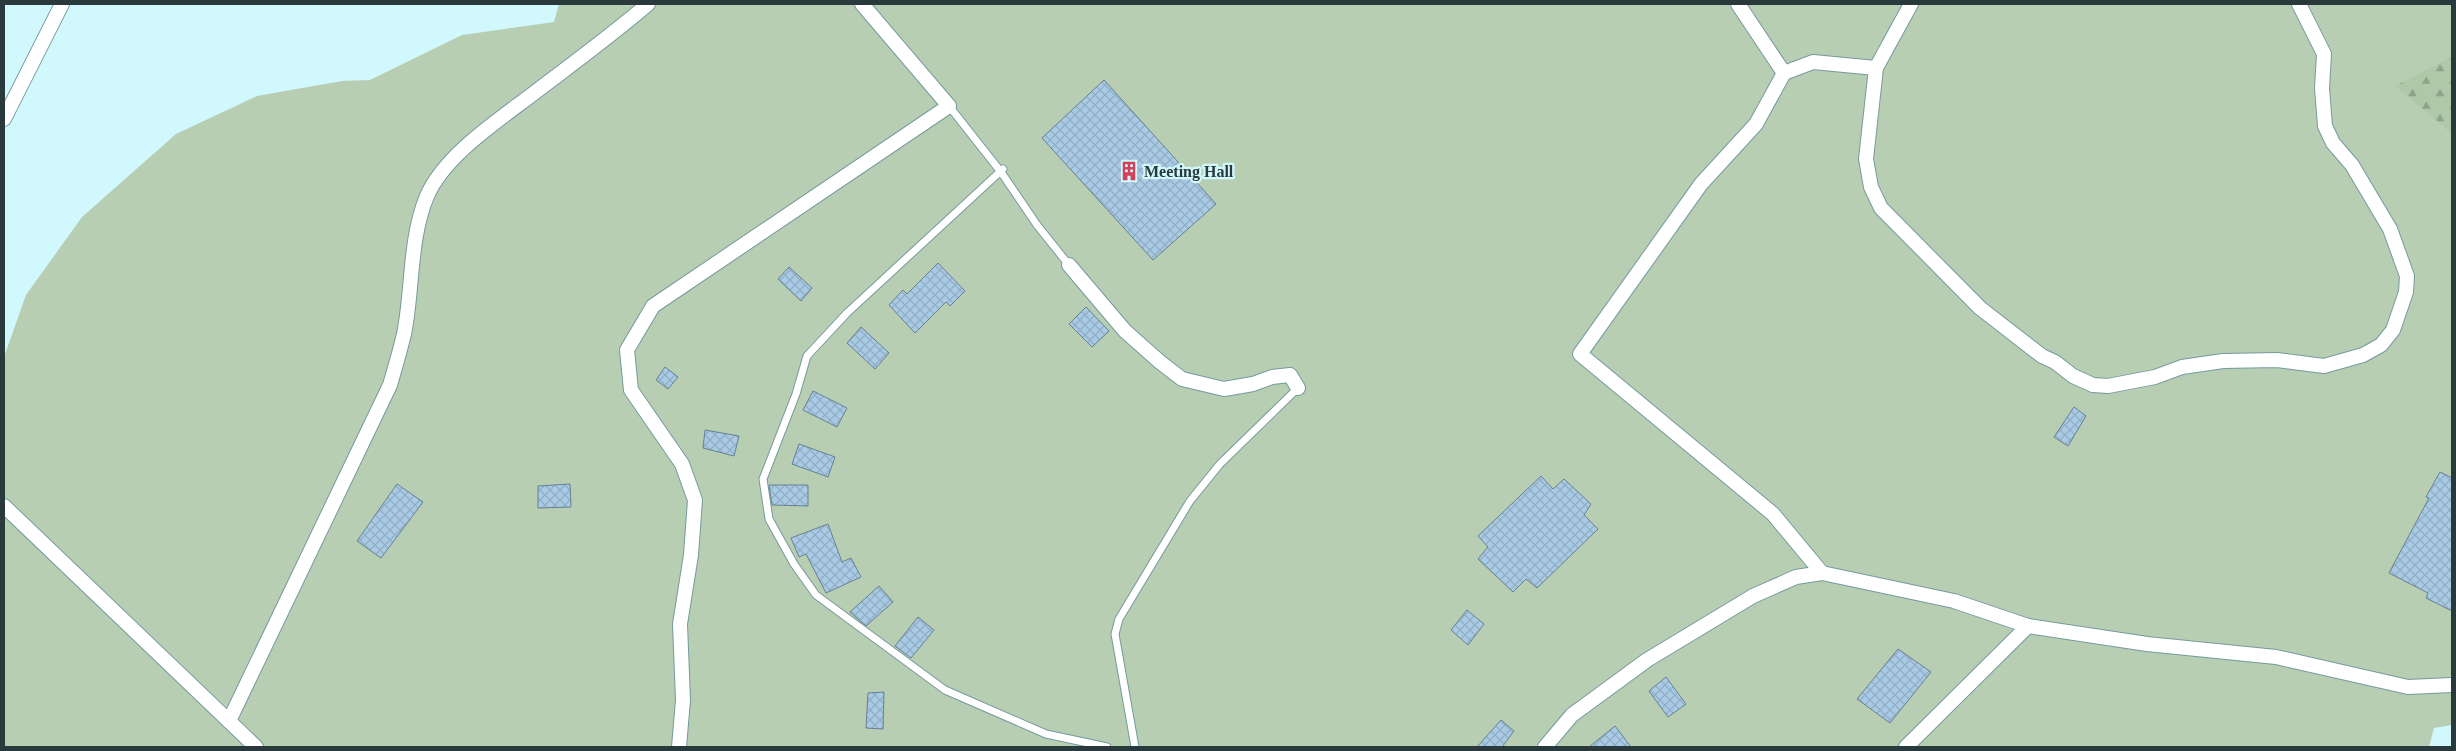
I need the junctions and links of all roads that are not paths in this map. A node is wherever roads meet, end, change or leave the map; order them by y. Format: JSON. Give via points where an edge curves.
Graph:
{"nodes":[{"id":1,"x":62,"y":4,"type":"edge"},
{"id":2,"x":648,"y":4,"type":"edge"},
{"id":3,"x":862,"y":4,"type":"edge"},
{"id":4,"x":1738,"y":4,"type":"edge"},
{"id":5,"x":1911,"y":4,"type":"edge"},
{"id":6,"x":2300,"y":4,"type":"edge"},
{"id":7,"x":1876,"y":68,"type":"junction"},
{"id":8,"x":1784,"y":73,"type":"junction"},
{"id":9,"x":949,"y":106,"type":"junction"},
{"id":10,"x":4,"y":120,"type":"edge"},
{"id":11,"x":1002,"y":170,"type":"junction"},
{"id":12,"x":1069,"y":265,"type":"joint"},
{"id":13,"x":1298,"y":388,"type":"joint"},
{"id":14,"x":4,"y":506,"type":"edge"},
{"id":15,"x":1822,"y":573,"type":"junction"},
{"id":16,"x":2028,"y":626,"type":"junction"},
{"id":17,"x":2452,"y":685,"type":"edge"},
{"id":18,"x":229,"y":721,"type":"junction"},
{"id":19,"x":256,"y":747,"type":"edge"},
{"id":20,"x":679,"y":747,"type":"edge"},
{"id":21,"x":1107,"y":747,"type":"edge"},
{"id":22,"x":1135,"y":747,"type":"edge"},
{"id":23,"x":1545,"y":747,"type":"edge"},
{"id":24,"x":1906,"y":747,"type":"edge"}],
"edges":[{"from":1,"to":10,"type":"street"},
{"from":2,"to":18,"type":"street","via":[[510,112],[459,154],[439,176],[427,197],[418,229],[404,334],[390,385]]},
{"from":3,"to":9,"type":"street"},
{"from":4,"to":8,"type":"street"},
{"from":5,"to":7,"type":"street"},
{"from":6,"to":7,"type":"street","via":[[2324,54],[2325,126],[2390,230],[2407,276],[2400,313],[2381,346],[2363,355],[2324,366],[2276,360],[2223,361],[2182,367],[2155,377],[2108,386],[2093,385],[2073,376],[2042,356],[1980,308],[1881,208],[1871,187],[1866,158]]},
{"from":7,"to":8,"type":"street","via":[[1813,62]]},
{"from":8,"to":15,"type":"street","via":[[1756,124],[1701,184],[1580,354],[1773,514]]},
{"from":9,"to":11,"type":"lane"},
{"from":9,"to":20,"type":"street","via":[[652,306],[627,350],[631,390],[682,464],[695,500],[691,554],[680,624],[683,700]]},
{"from":11,"to":12,"type":"lane","via":[[1037,225]]},
{"from":11,"to":21,"type":"lane","via":[[847,313],[807,356],[763,480],[769,519],[816,595],[945,690],[1046,734]]},
{"from":12,"to":13,"type":"street","via":[[1126,331],[1182,379],[1224,389],[1290,376]]},
{"from":13,"to":22,"type":"lane","via":[[1220,464],[1201,487],[1119,619],[1115,634]]},
{"from":14,"to":18,"type":"street"},
{"from":15,"to":16,"type":"street","via":[[1954,601]]},
{"from":15,"to":23,"type":"street","via":[[1796,577],[1753,596],[1647,660],[1572,715]]},
{"from":16,"to":17,"type":"street","via":[[2147,644],[2276,657],[2408,687]]},
{"from":16,"to":24,"type":"street"},
{"from":18,"to":19,"type":"street"}]}
